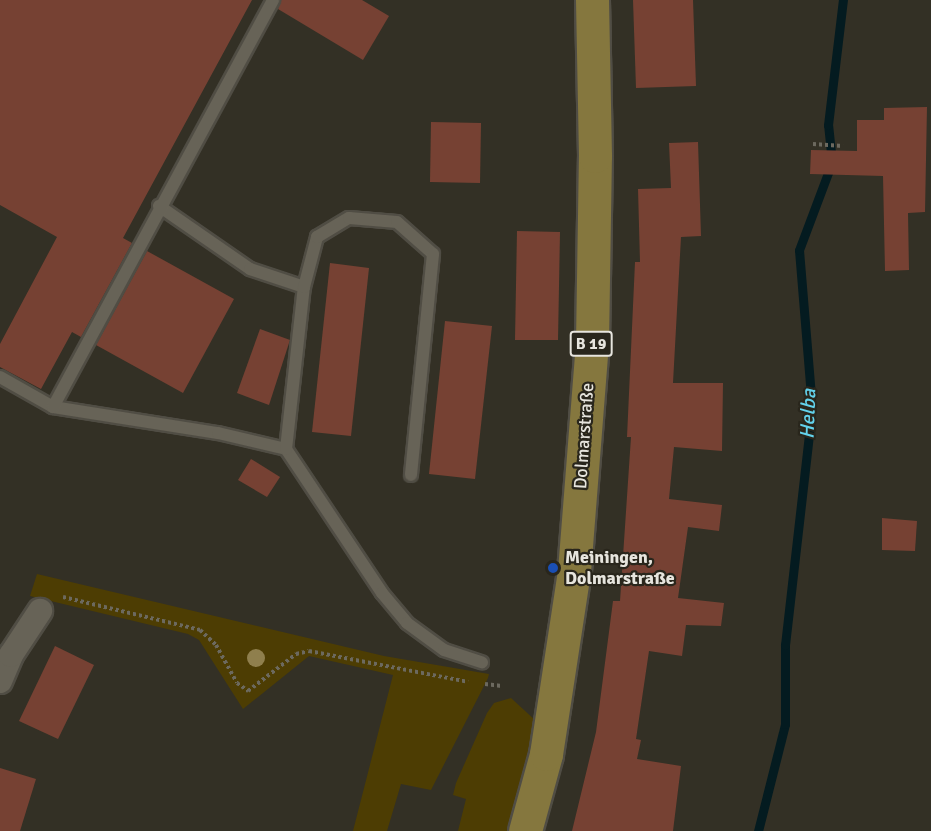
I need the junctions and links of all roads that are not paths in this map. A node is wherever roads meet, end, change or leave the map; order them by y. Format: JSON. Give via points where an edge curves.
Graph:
{"nodes":[{"id":1,"x":273,"y":0,"type":"edge"},
{"id":2,"x":592,"y":0,"type":"edge"},
{"id":3,"x":159,"y":206,"type":"junction"},
{"id":4,"x":304,"y":287,"type":"junction"},
{"id":5,"x":0,"y":377,"type":"edge"},
{"id":6,"x":53,"y":406,"type":"junction"},
{"id":7,"x":286,"y":449,"type":"junction"},
{"id":8,"x":411,"y":475,"type":"dead end"},
{"id":9,"x":40,"y":611,"type":"road end"},
{"id":10,"x":482,"y":662,"type":"dead end"},
{"id":11,"x":0,"y":681,"type":"edge"},
{"id":12,"x":525,"y":831,"type":"edge"}],
"edges":[{"from":1,"to":3,"type":"lane"},
{"from":2,"to":12,"type":"main road","name":"Dolmarstraße","number":"B 19","via":[[592,343],[574,571],[546,754]]},
{"from":3,"to":4,"type":"lane","via":[[250,269]]},
{"from":3,"to":6,"type":"lane"},
{"from":4,"to":7,"type":"lane"},
{"from":4,"to":8,"type":"lane","via":[[317,237],[349,218],[397,222],[433,254]]},
{"from":5,"to":6,"type":"lane"},
{"from":6,"to":7,"type":"lane"},
{"from":7,"to":10,"type":"lane","via":[[407,623],[444,650]]},
{"from":9,"to":11,"type":"street"}]}
